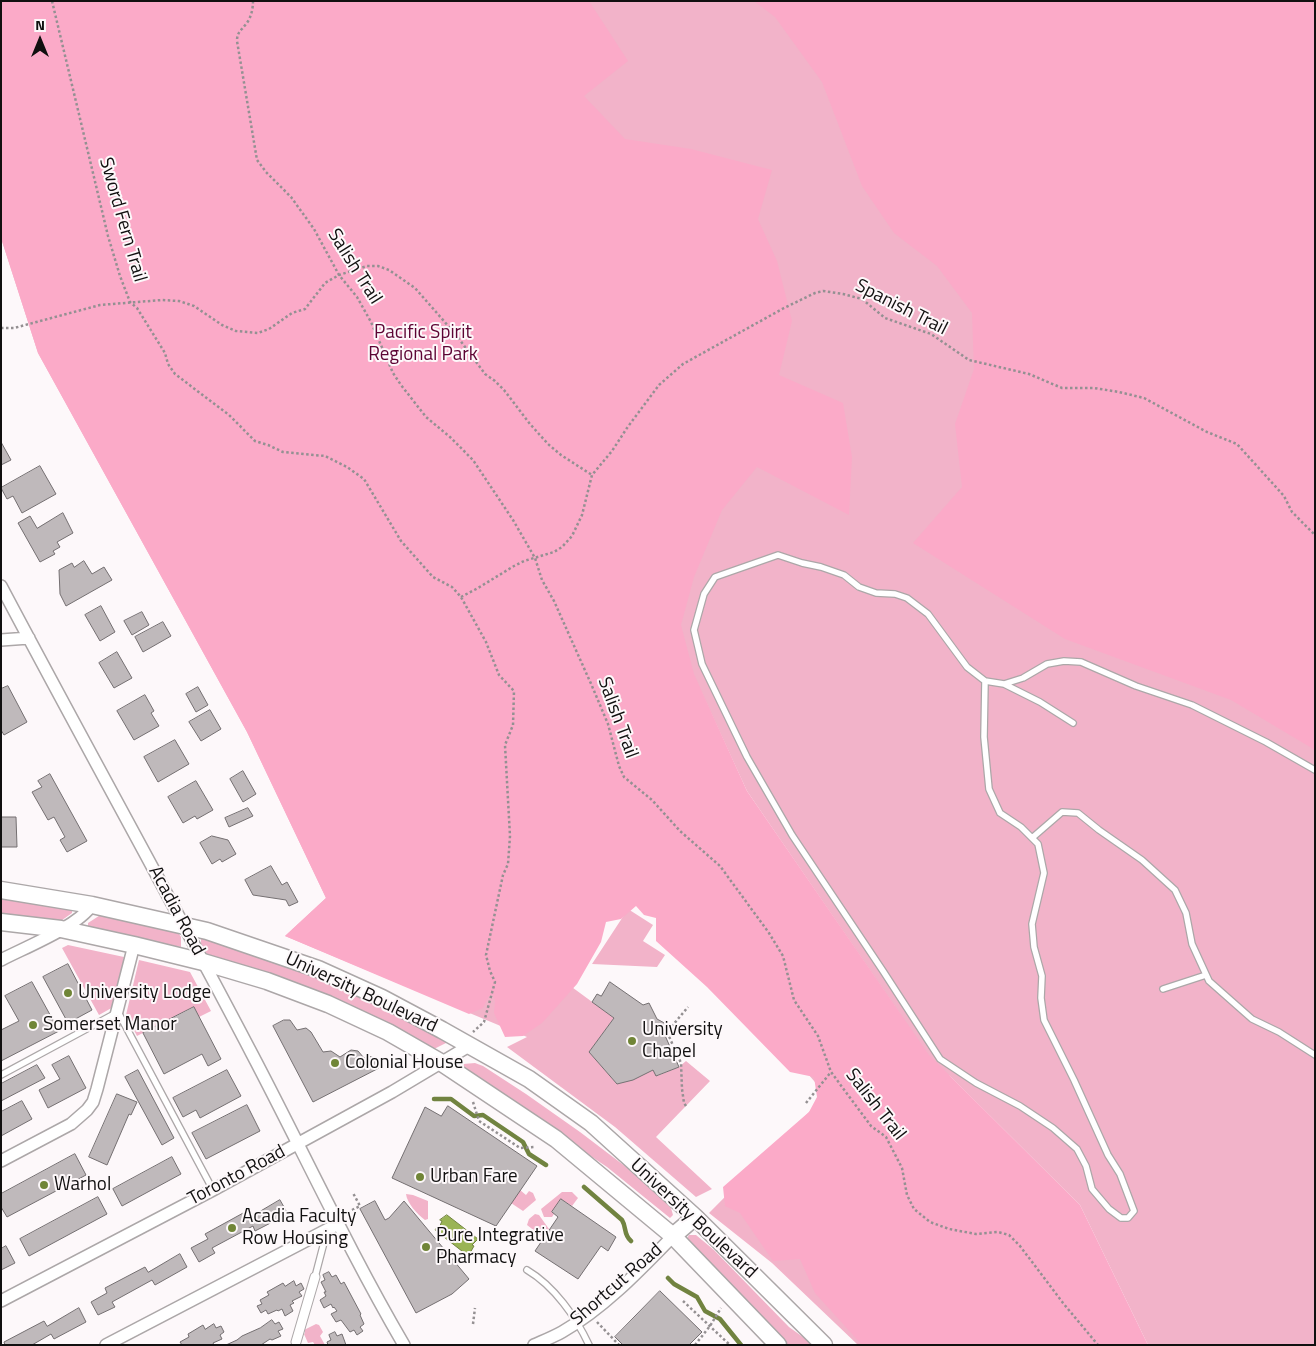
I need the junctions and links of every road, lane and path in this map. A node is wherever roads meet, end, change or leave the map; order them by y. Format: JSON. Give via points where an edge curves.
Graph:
{"nodes":[{"id":1,"x":52,"y":1,"type":"edge"},
{"id":2,"x":253,"y":1,"type":"edge"},
{"id":3,"x":339,"y":274,"type":"junction"},
{"id":4,"x":130,"y":302,"type":"junction"},
{"id":5,"x":1,"y":328,"type":"edge"},
{"id":6,"x":592,"y":475,"type":"junction"},
{"id":7,"x":1315,"y":536,"type":"edge"},
{"id":8,"x":534,"y":558,"type":"junction"},
{"id":9,"x":1,"y":586,"type":"edge"},
{"id":10,"x":461,"y":597,"type":"junction"},
{"id":11,"x":29,"y":638,"type":"junction"},
{"id":12,"x":1,"y":640,"type":"edge"},
{"id":13,"x":985,"y":680,"type":"junction"},
{"id":14,"x":1004,"y":684,"type":"junction"},
{"id":15,"x":1073,"y":723,"type":"dead end"},
{"id":16,"x":1315,"y":770,"type":"edge"},
{"id":17,"x":1032,"y":838,"type":"junction"},
{"id":18,"x":1,"y":890,"type":"edge"},
{"id":19,"x":92,"y":905,"type":"junction"},
{"id":20,"x":1,"y":922,"type":"edge"},
{"id":21,"x":184,"y":925,"type":"junction"},
{"id":22,"x":61,"y":929,"type":"junction"},
{"id":23,"x":134,"y":944,"type":"junction"},
{"id":24,"x":1,"y":960,"type":"edge"},
{"id":25,"x":203,"y":962,"type":"junction"},
{"id":26,"x":1206,"y":975,"type":"junction"},
{"id":27,"x":1163,"y":989,"type":"dead end"},
{"id":28,"x":688,"y":1007,"type":"dead end"},
{"id":29,"x":118,"y":1012,"type":"junction"},
{"id":30,"x":468,"y":1039,"type":"junction"},
{"id":31,"x":1315,"y":1055,"type":"edge"},
{"id":32,"x":442,"y":1063,"type":"junction"},
{"id":33,"x":831,"y":1072,"type":"junction"},
{"id":34,"x":1,"y":1075,"type":"edge"},
{"id":35,"x":472,"y":1100,"type":"dead end"},
{"id":36,"x":806,"y":1103,"type":"dead end"},
{"id":37,"x":686,"y":1106,"type":"dead end"},
{"id":38,"x":298,"y":1143,"type":"junction"},
{"id":39,"x":535,"y":1147,"type":"dead end"},
{"id":40,"x":1,"y":1161,"type":"edge"},
{"id":41,"x":213,"y":1190,"type":"junction"},
{"id":42,"x":353,"y":1193,"type":"dead end"},
{"id":43,"x":352,"y":1210,"type":"dead end"},
{"id":44,"x":695,"y":1217,"type":"junction"},
{"id":45,"x":333,"y":1226,"type":"junction"},
{"id":46,"x":672,"y":1236,"type":"junction"},
{"id":47,"x":527,"y":1270,"type":"dead end"},
{"id":48,"x":315,"y":1277,"type":"joint"},
{"id":49,"x":1,"y":1300,"type":"edge"},
{"id":50,"x":683,"y":1301,"type":"dead end"},
{"id":51,"x":475,"y":1308,"type":"dead end"},
{"id":52,"x":721,"y":1308,"type":"dead end"},
{"id":53,"x":589,"y":1314,"type":"junction"},
{"id":54,"x":578,"y":1322,"type":"junction"},
{"id":55,"x":473,"y":1324,"type":"dead end"},
{"id":56,"x":711,"y":1325,"type":"junction"},
{"id":57,"x":295,"y":1344,"type":"edge"},
{"id":58,"x":106,"y":1345,"type":"edge"},
{"id":59,"x":404,"y":1345,"type":"edge"},
{"id":60,"x":534,"y":1345,"type":"edge"},
{"id":61,"x":589,"y":1345,"type":"edge"},
{"id":62,"x":620,"y":1345,"type":"edge"},
{"id":63,"x":695,"y":1345,"type":"edge"},
{"id":64,"x":730,"y":1345,"type":"edge"},
{"id":65,"x":778,"y":1345,"type":"edge"},
{"id":66,"x":824,"y":1345,"type":"edge"},
{"id":67,"x":1098,"y":1345,"type":"edge"}],
"edges":[{"from":1,"to":4,"type":"path","name":"Sword Fern Trail","via":[[108,236]]},
{"from":2,"to":3,"type":"path","name":"Salish Trail","via":[[253,8],[247,23],[239,31],[237,42],[257,160],[299,207]]},
{"from":3,"to":4,"type":"path","via":[[324,284],[305,309],[258,333],[236,331],[194,306],[179,301]]},
{"from":3,"to":6,"type":"path","via":[[378,266],[390,270],[415,288],[485,374],[496,381],[548,444]]},
{"from":3,"to":8,"type":"path","name":"Salish Trail","via":[[362,305],[401,385],[426,417],[472,460],[513,520]]},
{"from":4,"to":5,"type":"path","via":[[100,305],[14,328]]},
{"from":4,"to":10,"type":"path","name":"Sword Fern Trail","via":[[137,308],[175,374],[229,415],[255,441],[283,452],[325,456],[364,480],[401,541],[433,577],[452,586]]},
{"from":6,"to":7,"type":"path","name":"Spanish Trail","via":[[659,386],[684,364],[818,292],[850,295],[862,300],[885,318],[927,332],[975,362],[1029,374],[1062,388],[1094,388],[1144,398],[1207,432],[1237,444]]},
{"from":6,"to":8,"type":"path","name":"Spanish Trail","via":[[582,515],[572,536],[554,552]]},
{"from":8,"to":10,"type":"path","name":"Spanish Trail"},
{"from":8,"to":33,"type":"path","name":"Salish Trail","via":[[608,724],[624,777],[720,866],[769,933],[783,956],[794,1000],[818,1036]]},
{"from":9,"to":11,"type":"street","name":"Acadia Road"},
{"from":10,"to":30,"type":"path","name":"Sword Fern Trail","via":[[486,642],[499,675],[514,691],[515,701],[513,725],[505,745],[510,836],[508,864],[486,955],[496,982],[484,1022]]},
{"from":11,"to":12,"type":"street"},
{"from":11,"to":21,"type":"street","name":"Acadia Road"},
{"from":13,"to":14,"type":"lane"},
{"from":13,"to":17,"type":"lane","via":[[984,737],[989,789],[1000,812]]},
{"from":13,"to":17,"type":"lane","via":[[967,667],[928,614],[907,598],[876,593],[859,587],[844,575],[778,556],[715,577],[704,594],[694,630],[702,664],[747,757],[792,835],[940,1059],[1053,1128],[1077,1149],[1092,1189],[1109,1209],[1121,1218],[1128,1218],[1134,1210],[1120,1174],[1044,1020],[1042,976],[1032,924],[1044,873],[1038,844]]},
{"from":14,"to":15,"type":"lane"},
{"from":14,"to":16,"type":"lane","via":[[1023,678],[1047,664],[1081,662],[1136,686],[1192,705]]},
{"from":17,"to":26,"type":"lane","via":[[1062,812],[1078,812],[1142,860],[1175,890],[1186,913],[1192,944]]},
{"from":18,"to":19,"type":"main road","name":"University Boulevard"},
{"from":19,"to":21,"type":"main road","name":"University Boulevard"},
{"from":19,"to":22,"type":"street"},
{"from":20,"to":22,"type":"main road","name":"University Boulevard"},
{"from":21,"to":25,"type":"street","name":"Acadia Road"},
{"from":21,"to":30,"type":"main road","name":"University Boulevard","via":[[318,970]]},
{"from":22,"to":23,"type":"main road","name":"University Boulevard"},
{"from":22,"to":24,"type":"street"},
{"from":23,"to":25,"type":"main road","name":"University Boulevard"},
{"from":23,"to":29,"type":"street"},
{"from":25,"to":32,"type":"main road","name":"University Boulevard","via":[[328,1004],[388,1032]]},
{"from":25,"to":38,"type":"street","name":"Acadia Road"},
{"from":26,"to":27,"type":"lane"},
{"from":26,"to":31,"type":"lane","via":[[1252,1019]]},
{"from":28,"to":37,"type":"path","via":[[666,1032],[681,1064]]},
{"from":29,"to":34,"type":"lane"},
{"from":29,"to":40,"type":"street","via":[[93,1102],[71,1124]]},
{"from":29,"to":41,"type":"lane"},
{"from":30,"to":32,"type":"street","name":"Toronto Road"},
{"from":30,"to":44,"type":"main road","name":"University Boulevard","via":[[591,1123]]},
{"from":32,"to":38,"type":"street","name":"Toronto Road"},
{"from":32,"to":46,"type":"main road","name":"University Boulevard","via":[[556,1139]]},
{"from":33,"to":36,"type":"path"},
{"from":33,"to":67,"type":"path","name":"Salish Trail","via":[[872,1126],[886,1137],[902,1168],[907,1196],[914,1209],[930,1222],[949,1229],[1009,1235]]},
{"from":35,"to":39,"type":"path","via":[[479,1121],[520,1148]]},
{"from":38,"to":41,"type":"street","name":"Toronto Road"},
{"from":38,"to":45,"type":"street","name":"Acadia Road"},
{"from":41,"to":49,"type":"street","name":"Toronto Road"},
{"from":42,"to":43,"type":"path","via":[[360,1206]]},
{"from":44,"to":46,"type":"main road"},
{"from":44,"to":66,"type":"main road","name":"University Boulevard"},
{"from":45,"to":48,"type":"lane"},
{"from":45,"to":58,"type":"street"},
{"from":45,"to":59,"type":"street","name":"Acadia Road"},
{"from":46,"to":53,"type":"street","name":"Shortcut Road"},
{"from":46,"to":65,"type":"main road","name":"University Boulevard"},
{"from":47,"to":54,"type":"lane","via":[[539,1277]]},
{"from":48,"to":57,"type":"street"},
{"from":50,"to":56,"type":"path"},
{"from":51,"to":55,"type":"path"},
{"from":52,"to":56,"type":"path"},
{"from":53,"to":54,"type":"street","name":"Shortcut Road"},
{"from":53,"to":62,"type":"path"},
{"from":54,"to":60,"type":"street","name":"Shortcut Road"},
{"from":54,"to":61,"type":"lane"},
{"from":56,"to":63,"type":"path"},
{"from":56,"to":64,"type":"path"}]}
